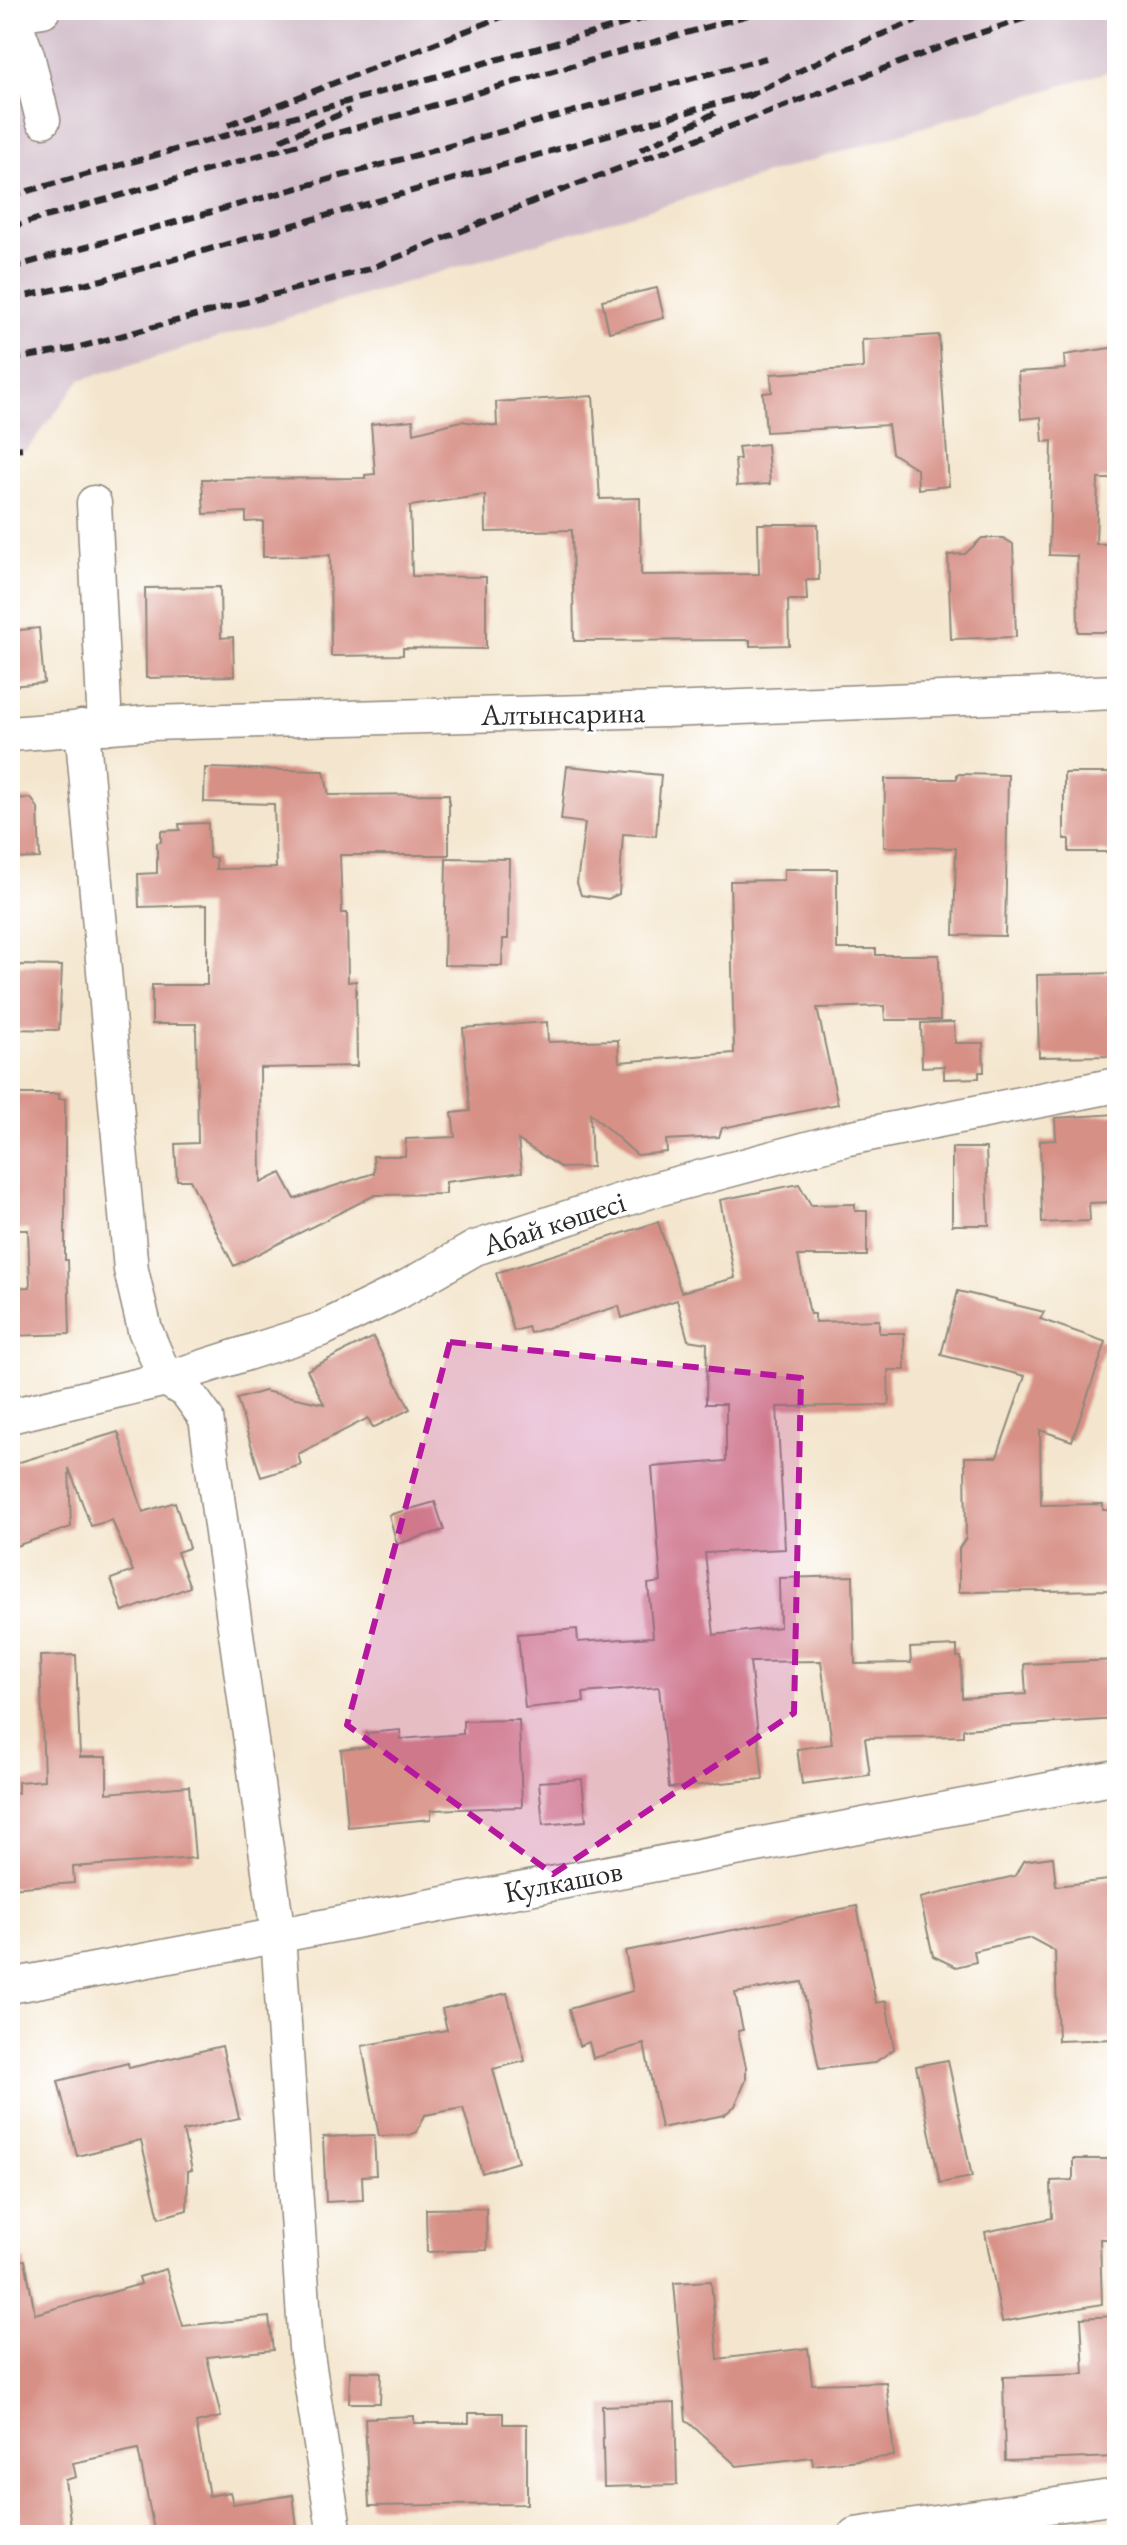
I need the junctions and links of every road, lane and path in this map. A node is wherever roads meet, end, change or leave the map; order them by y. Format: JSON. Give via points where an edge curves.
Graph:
{"nodes":[{"id":1,"x":22,"y":13,"type":"edge"},
{"id":2,"x":43,"y":120,"type":"dead end"},
{"id":3,"x":94,"y":503,"type":"dead end"},
{"id":4,"x":1117,"y":692,"type":"edge"},
{"id":5,"x":93,"y":727,"type":"junction"},
{"id":6,"x":10,"y":734,"type":"edge"},
{"id":7,"x":1117,"y":1085,"type":"edge"},
{"id":8,"x":166,"y":1379,"type":"junction"},
{"id":9,"x":10,"y":1416,"type":"edge"},
{"id":10,"x":1117,"y":1777,"type":"edge"},
{"id":11,"x":278,"y":1935,"type":"junction"},
{"id":12,"x":10,"y":1986,"type":"edge"},
{"id":13,"x":1117,"y":2496,"type":"edge"},
{"id":14,"x":335,"y":2535,"type":"edge"},
{"id":15,"x":855,"y":2535,"type":"edge"}],
"edges":[{"from":1,"to":2,"type":"street"},
{"from":3,"to":5,"type":"street"},
{"from":4,"to":5,"type":"street","name":"Алтынсарина"},
{"from":5,"to":6,"type":"street","name":"Алтынсарина"},
{"from":5,"to":8,"type":"street","via":[[131,1270],[145,1330]]},
{"from":7,"to":8,"type":"street","name":"Абай көшесі","via":[[848,1138],[650,1191],[475,1248],[322,1329]]},
{"from":8,"to":9,"type":"street","name":"Абай көшесі"},
{"from":8,"to":11,"type":"street","via":[[187,1392],[206,1418]]},
{"from":10,"to":11,"type":"street","name":"Кулкашов"},
{"from":11,"to":12,"type":"street","name":"Кулкашов"},
{"from":11,"to":14,"type":"street","via":[[306,2348]]},
{"from":13,"to":15,"type":"street"}]}
